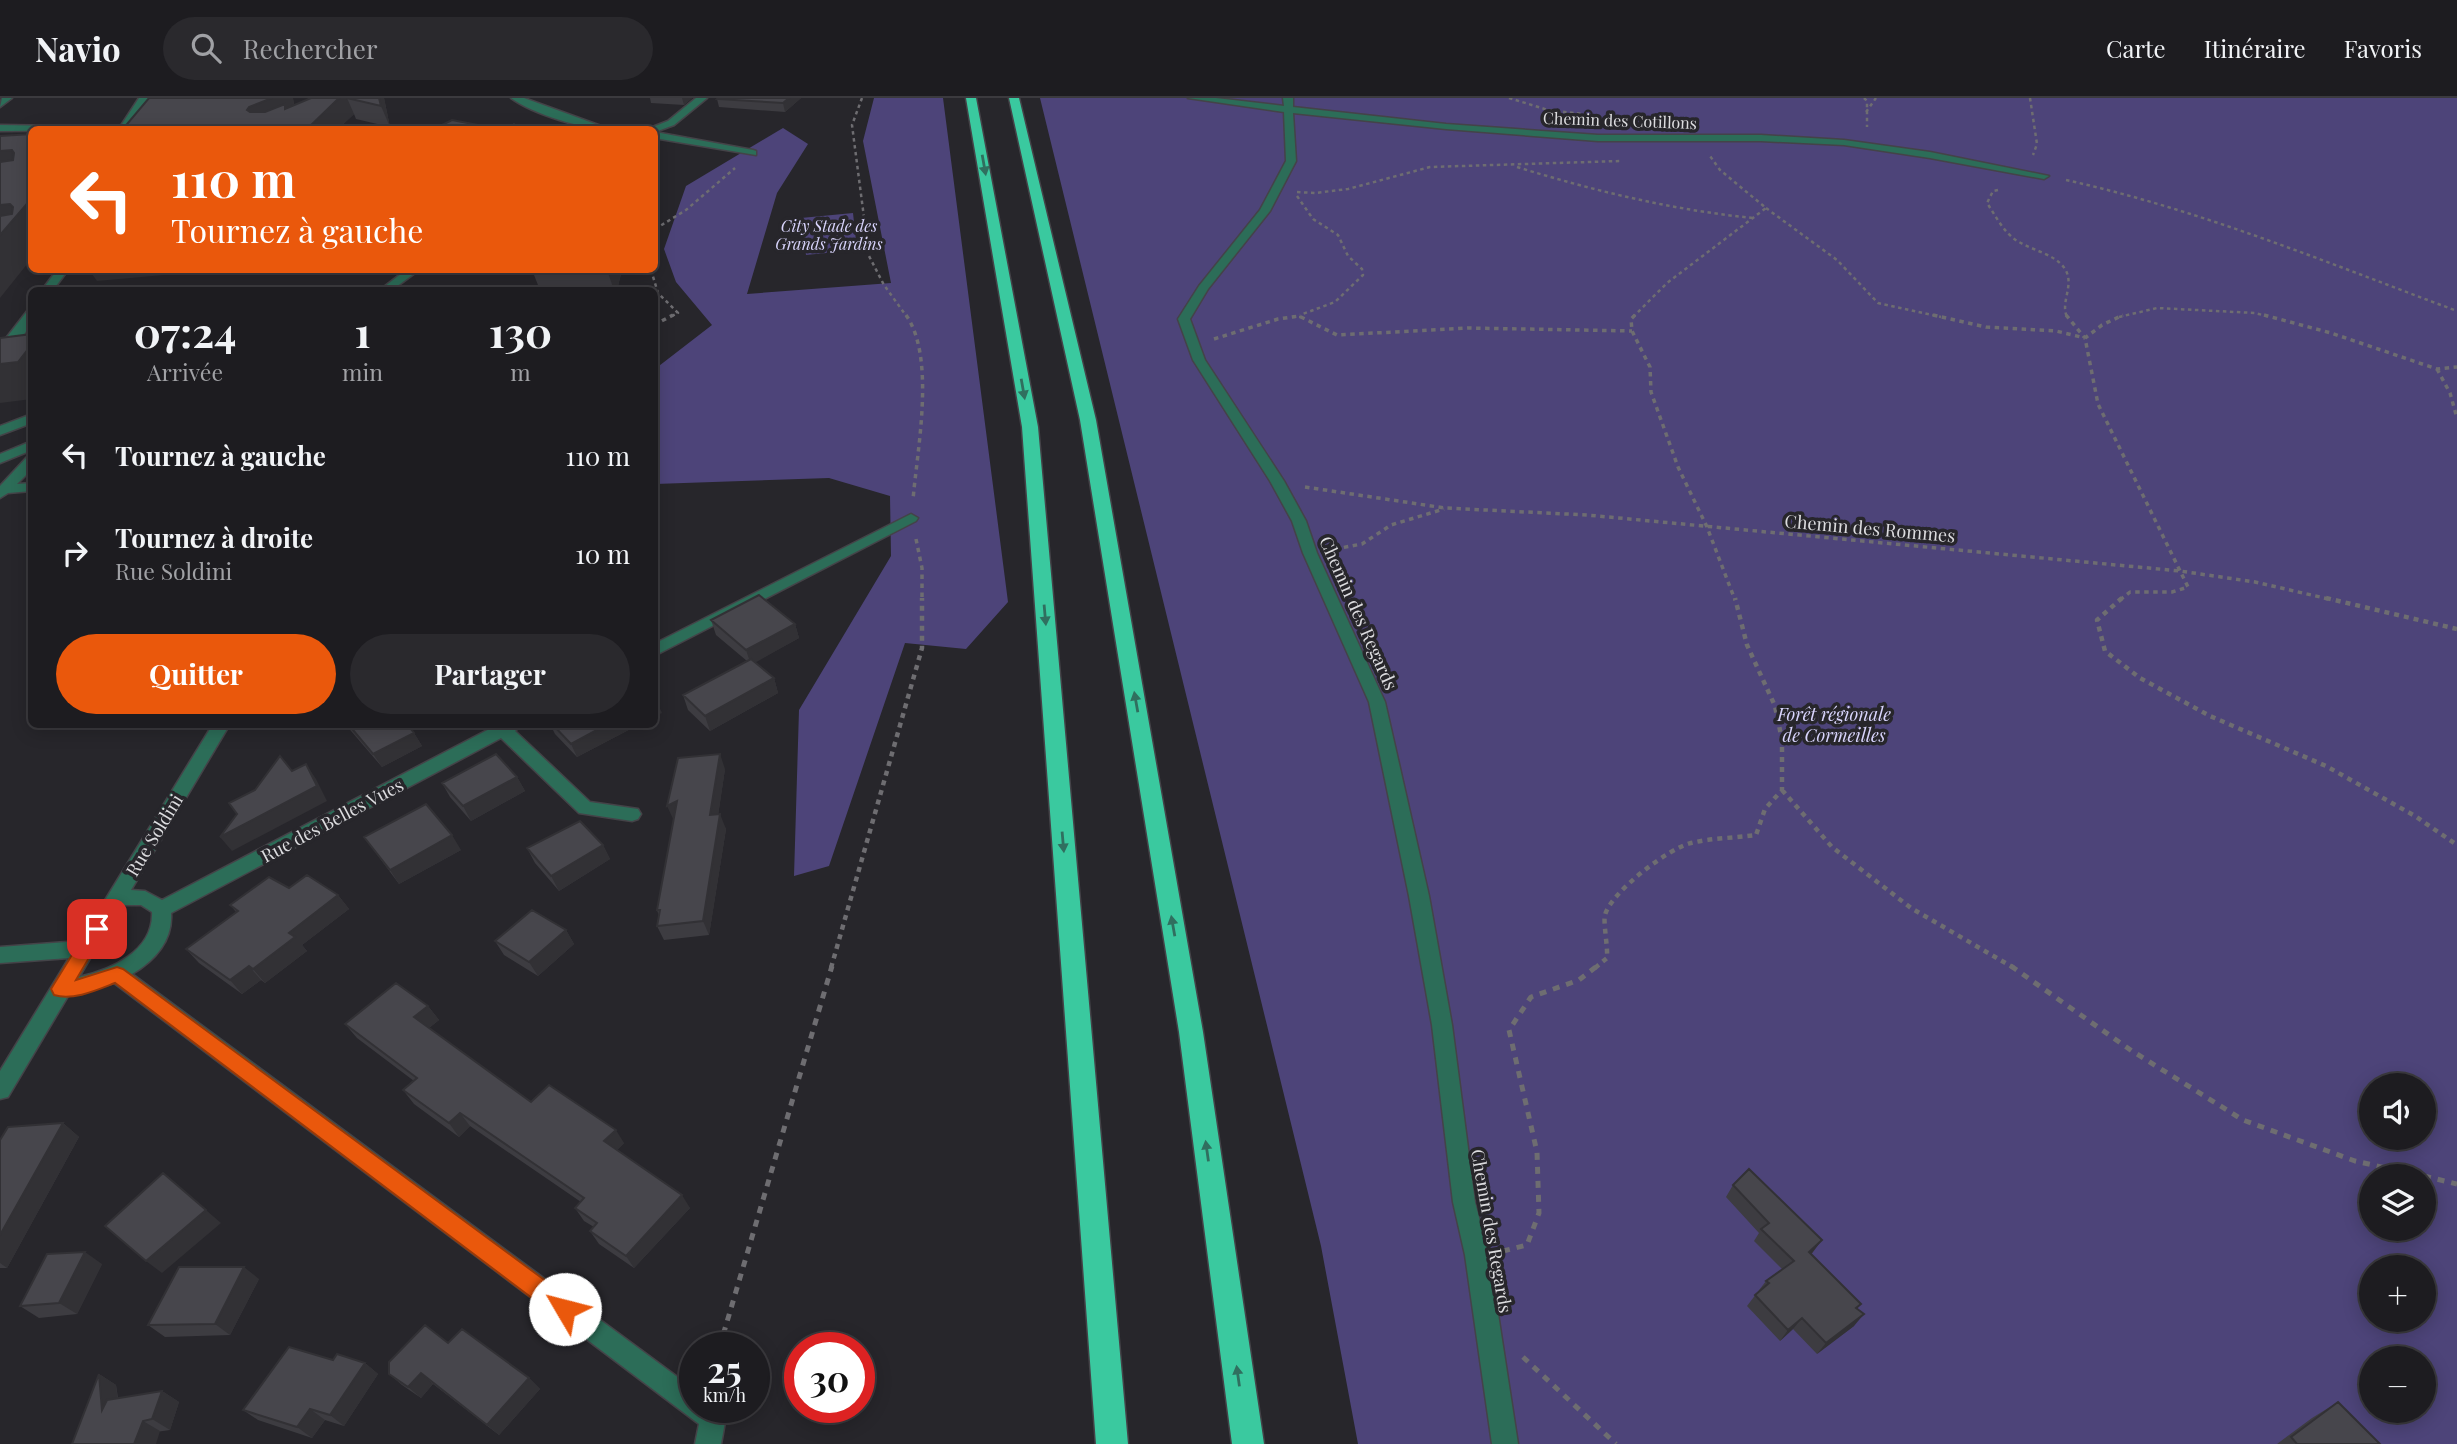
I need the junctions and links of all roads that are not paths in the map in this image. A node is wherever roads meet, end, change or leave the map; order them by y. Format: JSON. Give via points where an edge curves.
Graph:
{"nodes":[{"id":1,"x":6,"y":98,"type":"edge"},
{"id":2,"x":144,"y":98,"type":"edge"},
{"id":3,"x":516,"y":98,"type":"edge"},
{"id":4,"x":702,"y":98,"type":"edge"},
{"id":5,"x":971,"y":98,"type":"edge"},
{"id":6,"x":1014,"y":98,"type":"edge"},
{"id":7,"x":1193,"y":98,"type":"edge"},
{"id":8,"x":0,"y":104,"type":"edge"},
{"id":9,"x":1288,"y":104,"type":"edge"},
{"id":10,"x":126,"y":126,"type":"edge"},
{"id":11,"x":593,"y":126,"type":"edge"},
{"id":12,"x":0,"y":128,"type":"edge"},
{"id":13,"x":28,"y":128,"type":"edge"},
{"id":14,"x":658,"y":128,"type":"edge"},
{"id":15,"x":658,"y":136,"type":"edge"},
{"id":16,"x":753,"y":153,"type":"road end"},
{"id":17,"x":2040,"y":175,"type":"road end"},
{"id":18,"x":409,"y":273,"type":"edge"},
{"id":19,"x":388,"y":287,"type":"edge"},
{"id":20,"x":28,"y":319,"type":"edge"},
{"id":21,"x":0,"y":351,"type":"edge"},
{"id":22,"x":28,"y":420,"type":"edge"},
{"id":23,"x":0,"y":431,"type":"edge"},
{"id":24,"x":28,"y":447,"type":"edge"},
{"id":25,"x":0,"y":459,"type":"edge"},
{"id":26,"x":28,"y":464,"type":"edge"},
{"id":27,"x":28,"y":488,"type":"edge"},
{"id":28,"x":1,"y":491,"type":"edge"},
{"id":29,"x":911,"y":518,"type":"road end"},
{"id":30,"x":658,"y":649,"type":"edge"},
{"id":31,"x":220,"y":728,"type":"edge"},
{"id":32,"x":506,"y":728,"type":"edge"},
{"id":33,"x":509,"y":728,"type":"edge"},
{"id":34,"x":632,"y":814,"type":"dead end"},
{"id":35,"x":117,"y":897,"type":"junction"},
{"id":36,"x":161,"y":909,"type":"junction"},
{"id":37,"x":85,"y":949,"type":"junction"},
{"id":38,"x":0,"y":955,"type":"edge"},
{"id":39,"x":117,"y":974,"type":"junction"},
{"id":40,"x":61,"y":989,"type":"junction"},
{"id":41,"x":0,"y":1090,"type":"edge"},
{"id":42,"x":679,"y":1393,"type":"edge"},
{"id":43,"x":712,"y":1423,"type":"edge"},
{"id":44,"x":708,"y":1444,"type":"edge"},
{"id":45,"x":1112,"y":1444,"type":"edge"},
{"id":46,"x":1248,"y":1444,"type":"edge"},
{"id":47,"x":1505,"y":1444,"type":"edge"}],
"edges":[{"from":1,"to":8,"type":"street"},
{"from":2,"to":10,"type":"street"},
{"from":3,"to":11,"type":"street"},
{"from":4,"to":14,"type":"street"},
{"from":5,"to":45,"type":"highway","one_way":true,"via":[[1030,428]]},
{"from":46,"to":6,"type":"highway","one_way":true,"via":[[1191,1032],[1088,420]]},
{"from":7,"to":9,"type":"street","name":"Chemin des Cotillons"},
{"from":9,"to":17,"type":"street","name":"Chemin des Cotillons","via":[[1419,124],[1599,138],[1811,140],[1878,146]]},
{"from":9,"to":47,"type":"street","name":"Chemin des Regards","via":[[1291,162],[1265,211],[1184,319],[1199,360],[1299,521],[1377,702],[1442,1025],[1464,1202],[1477,1255]]},
{"from":12,"to":13,"type":"street"},
{"from":15,"to":16,"type":"street"},
{"from":18,"to":19,"type":"street"},
{"from":20,"to":21,"type":"street"},
{"from":22,"to":23,"type":"street"},
{"from":24,"to":25,"type":"street"},
{"from":26,"to":28,"type":"street"},
{"from":27,"to":28,"type":"street"},
{"from":29,"to":30,"type":"street"},
{"from":31,"to":35,"type":"street","name":"Rue Soldini"},
{"from":32,"to":36,"type":"street","name":"Rue des Belles Vues"},
{"from":33,"to":34,"type":"street","name":"Rue des Belles Vues","via":[[585,808]]},
{"from":35,"to":36,"type":"street","via":[[145,898]]},
{"from":35,"to":37,"type":"street","name":"Rue Soldini"},
{"from":36,"to":39,"type":"street","via":[[162,929],[146,953]]},
{"from":37,"to":38,"type":"street"},
{"from":37,"to":40,"type":"street","name":"Rue Soldini"},
{"from":39,"to":40,"type":"street","via":[[88,986]]},
{"from":39,"to":42,"type":"street"},
{"from":40,"to":41,"type":"street","name":"Rue Soldini"},
{"from":43,"to":44,"type":"street"}]}
